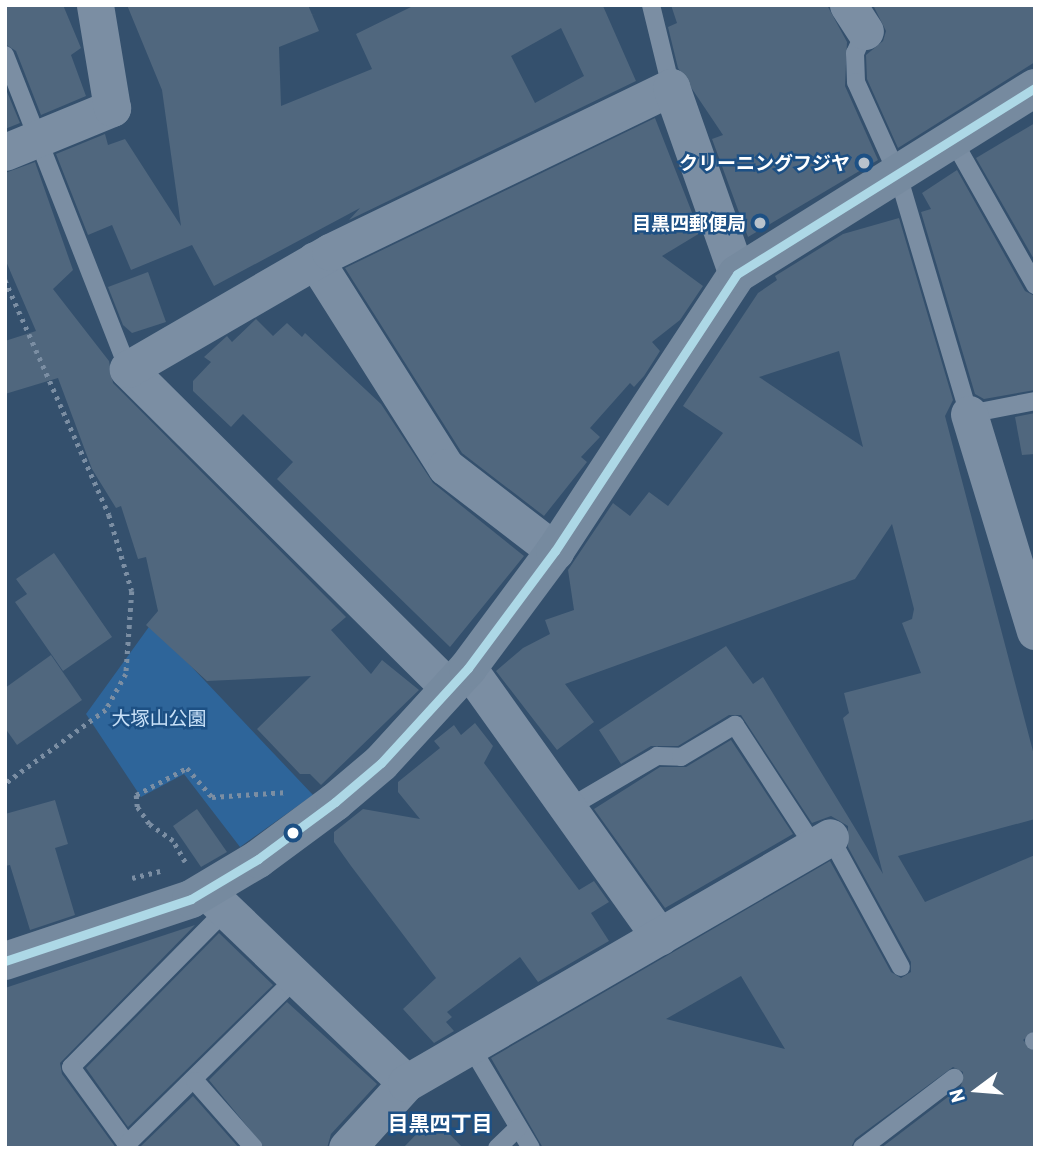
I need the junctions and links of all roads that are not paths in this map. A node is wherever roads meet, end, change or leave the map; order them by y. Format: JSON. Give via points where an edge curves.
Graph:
{"nodes":[{"id":1,"x":95,"y":5,"type":"edge"},
{"id":2,"x":651,"y":5,"type":"edge"},
{"id":3,"x":856,"y":18,"type":"edge"},
{"id":4,"x":5,"y":55,"type":"edge"},
{"id":5,"x":671,"y":87,"type":"junction"},
{"id":6,"x":1035,"y":88,"type":"edge"},
{"id":7,"x":40,"y":138,"type":"junction"},
{"id":8,"x":953,"y":140,"type":"junction"},
{"id":9,"x":5,"y":152,"type":"edge"},
{"id":10,"x":898,"y":175,"type":"junction"},
{"id":11,"x":315,"y":260,"type":"junction"},
{"id":12,"x":737,"y":274,"type":"junction"},
{"id":13,"x":1035,"y":285,"type":"edge"},
{"id":14,"x":128,"y":369,"type":"junction"},
{"id":15,"x":1035,"y":401,"type":"edge"},
{"id":16,"x":969,"y":414,"type":"junction"},
{"id":17,"x":555,"y":551,"type":"junction"},
{"id":18,"x":1035,"y":631,"type":"edge"},
{"id":19,"x":459,"y":678,"type":"junction"},
{"id":20,"x":570,"y":807,"type":"junction"},
{"id":21,"x":822,"y":841,"type":"junction"},
{"id":22,"x":211,"y":899,"type":"junction"},
{"id":23,"x":660,"y":937,"type":"junction"},
{"id":24,"x":5,"y":961,"type":"edge"},
{"id":25,"x":901,"y":967,"type":"dead end"},
{"id":26,"x":294,"y":980,"type":"junction"},
{"id":27,"x":471,"y":1047,"type":"junction"},
{"id":28,"x":954,"y":1078,"type":"dead end"},
{"id":29,"x":195,"y":1081,"type":"junction"},
{"id":30,"x":406,"y":1083,"type":"junction"},
{"id":31,"x":518,"y":1128,"type":"junction"},
{"id":32,"x":254,"y":1148,"type":"edge"},
{"id":33,"x":346,"y":1148,"type":"edge"},
{"id":34,"x":497,"y":1148,"type":"edge"},
{"id":35,"x":531,"y":1148,"type":"edge"},
{"id":36,"x":862,"y":1148,"type":"edge"}],
"edges":[{"from":1,"to":7,"type":"street","via":[[112,108]]},
{"from":2,"to":5,"type":"lane"},
{"from":3,"to":10,"type":"lane","via":[[856,82]]},
{"from":4,"to":7,"type":"lane"},
{"from":5,"to":11,"type":"street"},
{"from":5,"to":12,"type":"street"},
{"from":6,"to":8,"type":"street"},
{"from":7,"to":9,"type":"street"},
{"from":7,"to":14,"type":"lane"},
{"from":8,"to":10,"type":"street"},
{"from":8,"to":13,"type":"lane"},
{"from":10,"to":12,"type":"street"},
{"from":10,"to":16,"type":"lane"},
{"from":11,"to":14,"type":"street"},
{"from":11,"to":17,"type":"street","via":[[446,467]]},
{"from":12,"to":17,"type":"street"},
{"from":14,"to":19,"type":"street"},
{"from":15,"to":16,"type":"lane"},
{"from":16,"to":18,"type":"street"},
{"from":17,"to":19,"type":"street"},
{"from":19,"to":20,"type":"street"},
{"from":19,"to":22,"type":"street","via":[[381,763]]},
{"from":20,"to":21,"type":"lane","via":[[657,756],[681,757],[735,725]]},
{"from":20,"to":23,"type":"street"},
{"from":21,"to":23,"type":"street"},
{"from":21,"to":25,"type":"lane"},
{"from":22,"to":24,"type":"street"},
{"from":22,"to":26,"type":"street"},
{"from":22,"to":29,"type":"lane","via":[[71,1067],[127,1144]]},
{"from":23,"to":27,"type":"street"},
{"from":26,"to":29,"type":"lane"},
{"from":26,"to":30,"type":"street"},
{"from":27,"to":30,"type":"street"},
{"from":27,"to":31,"type":"lane"},
{"from":28,"to":36,"type":"lane"},
{"from":29,"to":32,"type":"lane"},
{"from":30,"to":33,"type":"street"},
{"from":31,"to":34,"type":"lane"},
{"from":31,"to":35,"type":"lane"}]}
